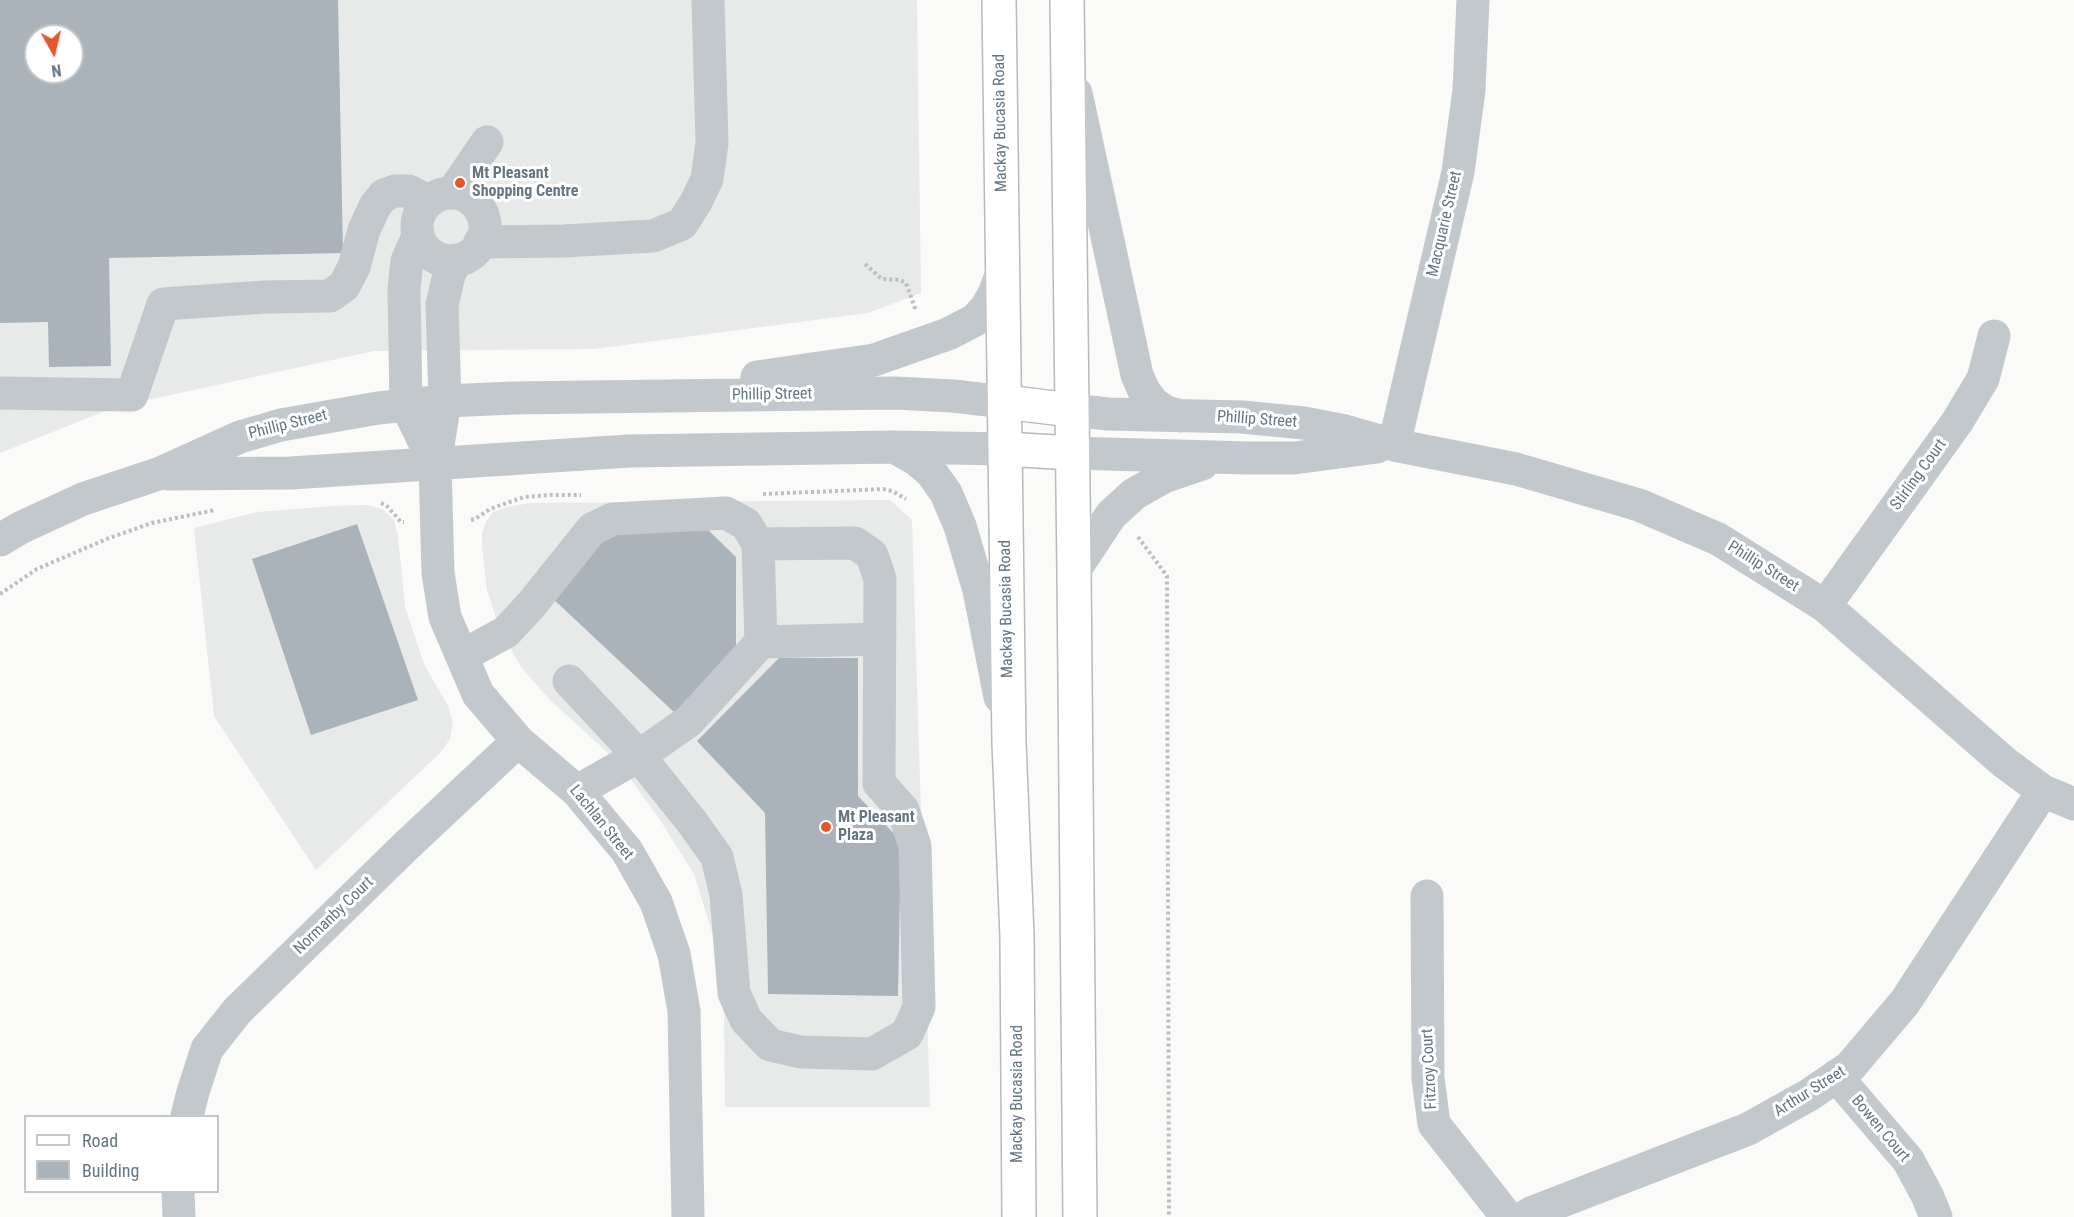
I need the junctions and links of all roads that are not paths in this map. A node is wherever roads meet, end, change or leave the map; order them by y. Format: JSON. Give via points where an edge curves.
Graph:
{"nodes":[{"id":1,"x":708,"y":0,"type":"edge"},
{"id":2,"x":999,"y":0,"type":"edge"},
{"id":3,"x":1066,"y":0,"type":"edge"},
{"id":4,"x":1473,"y":0,"type":"edge"},
{"id":5,"x":1068,"y":56,"type":"junction"},
{"id":6,"x":487,"y":142,"type":"dead end"},
{"id":7,"x":441,"y":197,"type":"junction"},
{"id":8,"x":418,"y":236,"type":"junction"},
{"id":9,"x":468,"y":251,"type":"junction"},
{"id":10,"x":1003,"y":269,"type":"junction"},
{"id":11,"x":1994,"y":336,"type":"dead end"},
{"id":12,"x":0,"y":393,"type":"edge"},
{"id":13,"x":619,"y":397,"type":"junction"},
{"id":14,"x":445,"y":401,"type":"junction"},
{"id":15,"x":1005,"y":402,"type":"junction"},
{"id":16,"x":406,"y":404,"type":"junction"},
{"id":17,"x":1071,"y":410,"type":"junction"},
{"id":18,"x":1182,"y":417,"type":"junction"},
{"id":19,"x":1394,"y":445,"type":"junction"},
{"id":20,"x":894,"y":447,"type":"junction"},
{"id":21,"x":1005,"y":449,"type":"junction"},
{"id":22,"x":1072,"y":453,"type":"junction"},
{"id":23,"x":1248,"y":458,"type":"junction"},
{"id":24,"x":435,"y":464,"type":"junction"},
{"id":25,"x":158,"y":474,"type":"junction"},
{"id":26,"x":0,"y":540,"type":"edge"},
{"id":27,"x":758,"y":544,"type":"junction"},
{"id":28,"x":1074,"y":571,"type":"junction"},
{"id":29,"x":1825,"y":606,"type":"junction"},
{"id":30,"x":880,"y":639,"type":"junction"},
{"id":31,"x":761,"y":642,"type":"junction"},
{"id":32,"x":462,"y":656,"type":"junction"},
{"id":33,"x":569,"y":681,"type":"dead end"},
{"id":34,"x":518,"y":741,"type":"junction"},
{"id":35,"x":1009,"y":743,"type":"junction"},
{"id":36,"x":639,"y":756,"type":"junction"},
{"id":37,"x":2043,"y":790,"type":"junction"},
{"id":38,"x":577,"y":791,"type":"junction"},
{"id":39,"x":2074,"y":804,"type":"edge"},
{"id":40,"x":1427,"y":896,"type":"dead end"},
{"id":41,"x":1836,"y":1076,"type":"junction"},
{"id":42,"x":188,"y":1115,"type":"edge"},
{"id":43,"x":178,"y":1193,"type":"edge"},
{"id":44,"x":179,"y":1217,"type":"edge"},
{"id":45,"x":688,"y":1217,"type":"edge"},
{"id":46,"x":1019,"y":1217,"type":"edge"},
{"id":47,"x":1080,"y":1217,"type":"edge"},
{"id":48,"x":1507,"y":1217,"type":"edge"},
{"id":49,"x":1524,"y":1217,"type":"edge"},
{"id":50,"x":1936,"y":1217,"type":"edge"}],
"edges":[{"from":1,"to":9,"type":"street","via":[[712,143],[707,179],[682,224],[653,236]]},
{"from":2,"to":10,"type":"main road","name":"Mackay Bucasia Road"},
{"from":3,"to":5,"type":"main road"},
{"from":4,"to":19,"type":"street","name":"Macquarie Street","via":[[1458,172]]},
{"from":5,"to":17,"type":"main road"},
{"from":5,"to":18,"type":"street","via":[[1137,375],[1153,403]]},
{"from":6,"to":7,"type":"street"},
{"from":7,"to":8,"type":"street","via":[[420,210]]},
{"from":7,"to":9,"type":"street","via":[[473,202],[479,208],[484,232]]},
{"from":7,"to":12,"type":"street","via":[[409,191],[384,195],[364,230],[354,267],[344,286],[330,296],[163,304],[132,395]]},
{"from":8,"to":9,"type":"street","via":[[427,252],[436,258]]},
{"from":8,"to":16,"type":"street","via":[[407,261],[404,289]]},
{"from":9,"to":14,"type":"street","via":[[449,275],[442,305]]},
{"from":10,"to":13,"type":"street","via":[[990,302],[975,320],[889,356]]},
{"from":10,"to":15,"type":"main road","name":"Mackay Bucasia Road"},
{"from":11,"to":29,"type":"street","name":"Stirling Court","via":[[1983,379],[1957,422]]},
{"from":13,"to":14,"type":"street","name":"Phillip Street"},
{"from":13,"to":15,"type":"street","name":"Phillip Street","via":[[895,393]]},
{"from":14,"to":16,"type":"street","name":"Phillip Street"},
{"from":14,"to":24,"type":"street"},
{"from":15,"to":17,"type":"main road","name":"Phillip Street"},
{"from":15,"to":21,"type":"main road","name":"Mackay Bucasia Road"},
{"from":16,"to":24,"type":"street"},
{"from":16,"to":25,"type":"street","name":"Phillip Street","via":[[281,425],[240,437]]},
{"from":17,"to":18,"type":"street","name":"Phillip Street"},
{"from":17,"to":22,"type":"main road"},
{"from":18,"to":19,"type":"street","name":"Phillip Street","via":[[1289,421]]},
{"from":19,"to":23,"type":"street","name":"Phillip Street","via":[[1294,458]]},
{"from":19,"to":29,"type":"street","name":"Phillip Street","via":[[1516,469],[1639,505],[1718,539]]},
{"from":20,"to":21,"type":"street","name":"Phillip Street"},
{"from":20,"to":24,"type":"street","name":"Phillip Street","via":[[628,451]]},
{"from":20,"to":35,"type":"street","via":[[931,472],[946,493],[960,526],[979,590]]},
{"from":21,"to":22,"type":"main road","name":"Phillip Street"},
{"from":21,"to":35,"type":"main road","name":"Mackay Bucasia Road"},
{"from":22,"to":23,"type":"street","name":"Phillip Street"},
{"from":22,"to":28,"type":"main road"},
{"from":23,"to":28,"type":"street","via":[[1185,469],[1143,488],[1111,515]]},
{"from":24,"to":25,"type":"street","name":"Phillip Street","via":[[291,473]]},
{"from":24,"to":32,"type":"street","name":"Lachlan Street","via":[[438,573],[446,617]]},
{"from":25,"to":26,"type":"street","name":"Phillip Street","via":[[83,499]]},
{"from":27,"to":30,"type":"street","via":[[855,543],[872,555],[880,579]]},
{"from":27,"to":31,"type":"street"},
{"from":27,"to":32,"type":"street","via":[[746,524],[726,513],[613,519],[592,529],[506,632]]},
{"from":28,"to":47,"type":"main road"},
{"from":29,"to":37,"type":"street","name":"Phillip Street","via":[[2005,763]]},
{"from":30,"to":31,"type":"street"},
{"from":30,"to":36,"type":"street","via":[[879,783],[903,810],[915,846],[919,1007],[907,1034],[872,1054],[801,1052],[770,1045],[746,1020],[734,993],[726,895],[717,857]]},
{"from":31,"to":36,"type":"street","via":[[689,721]]},
{"from":32,"to":34,"type":"street","name":"Lachlan Street","via":[[478,694]]},
{"from":33,"to":36,"type":"street"},
{"from":34,"to":38,"type":"street","name":"Lachlan Street"},
{"from":34,"to":42,"type":"street","name":"Normanby Court","via":[[237,1011],[207,1048]]},
{"from":35,"to":46,"type":"main road","name":"Mackay Bucasia Road","via":[[1017,936]]},
{"from":36,"to":38,"type":"street"},
{"from":37,"to":39,"type":"street","name":"Phillip Street"},
{"from":37,"to":41,"type":"street","name":"Arthur Street","via":[[1905,1002],[1850,1067]]},
{"from":38,"to":45,"type":"street","name":"Lachlan Street","via":[[627,851],[656,902],[674,954],[684,1011]]},
{"from":40,"to":48,"type":"street","name":"Fitzroy Court","via":[[1428,1078],[1434,1124]]},
{"from":41,"to":49,"type":"street","name":"Arthur Street","via":[[1748,1129]]},
{"from":41,"to":50,"type":"street","name":"Bowen Court","via":[[1908,1160]]},
{"from":43,"to":44,"type":"street"}]}
